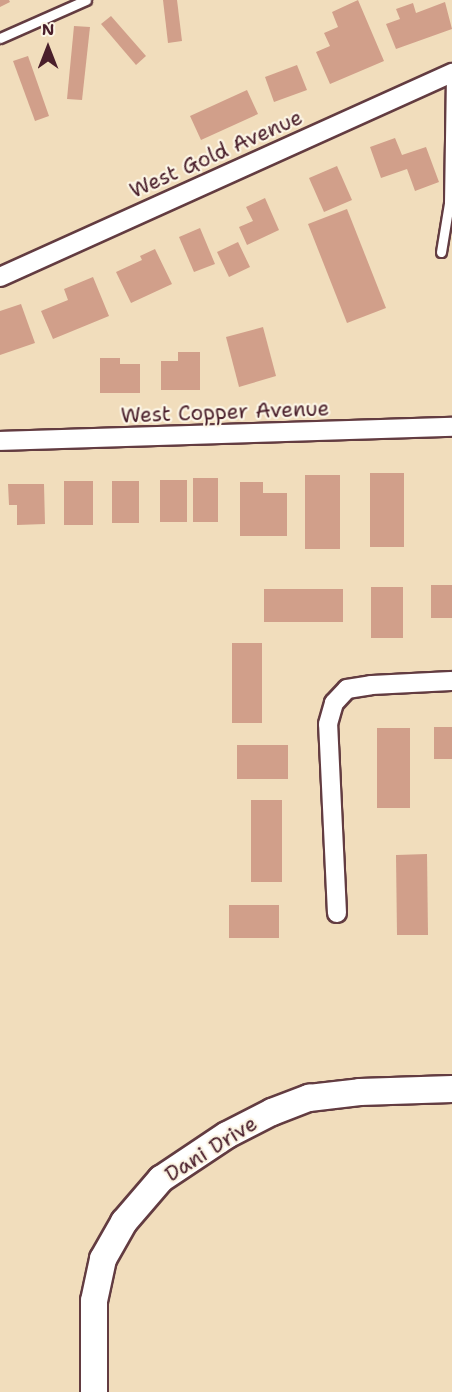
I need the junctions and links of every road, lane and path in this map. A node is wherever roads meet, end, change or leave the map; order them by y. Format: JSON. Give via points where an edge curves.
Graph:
{"nodes":[{"id":1,"x":86,"y":0,"type":"edge"},
{"id":2,"x":0,"y":38,"type":"edge"},
{"id":3,"x":452,"y":73,"type":"edge"},
{"id":4,"x":441,"y":252,"type":"dead end"},
{"id":5,"x":0,"y":277,"type":"edge"},
{"id":6,"x":452,"y":427,"type":"edge"},
{"id":7,"x":0,"y":441,"type":"edge"},
{"id":8,"x":452,"y":681,"type":"edge"},
{"id":9,"x":337,"y":913,"type":"dead end"},
{"id":10,"x":452,"y":1089,"type":"edge"},
{"id":11,"x":93,"y":1392,"type":"edge"}],
"edges":[{"from":1,"to":2,"type":"lane"},
{"from":3,"to":4,"type":"lane","via":[[450,203]]},
{"from":3,"to":5,"type":"street","name":"West Gold Avenue"},
{"from":6,"to":7,"type":"street","name":"West Copper Avenue"},
{"from":8,"to":9,"type":"street","via":[[347,689],[334,703],[328,724]]},
{"from":10,"to":11,"type":"street","name":"Dani Drive","via":[[309,1098],[227,1135],[162,1179],[124,1222],[104,1259],[94,1301]]}]}
